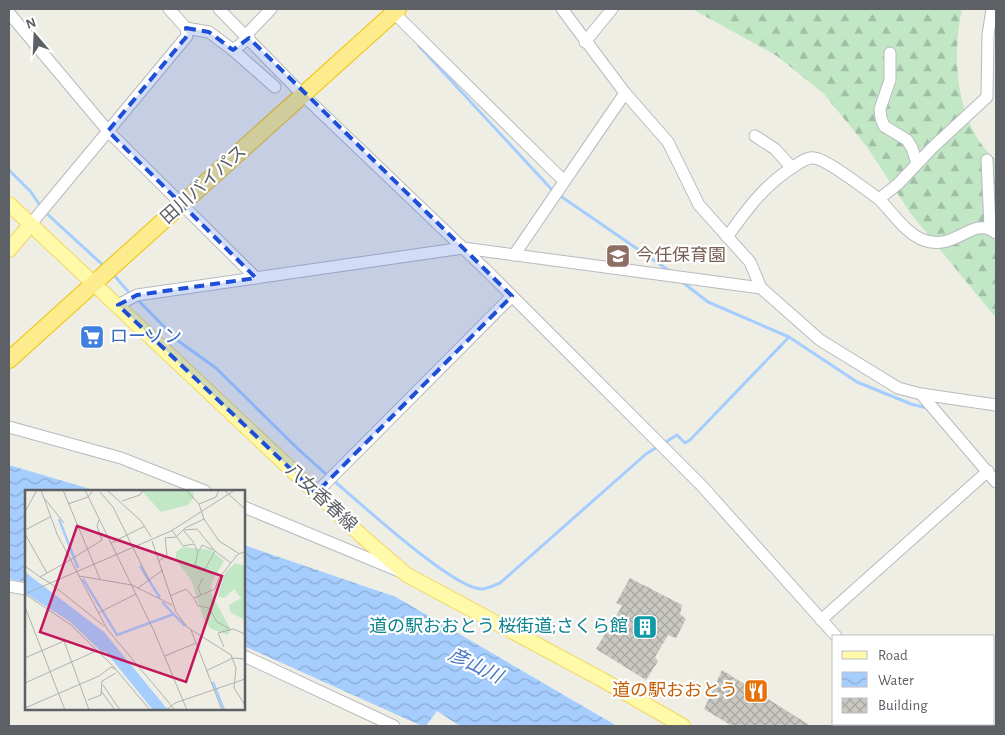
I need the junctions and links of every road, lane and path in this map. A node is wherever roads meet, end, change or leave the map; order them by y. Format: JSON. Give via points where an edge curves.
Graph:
{"nodes":[{"id":1,"x":169,"y":9,"type":"edge"},
{"id":2,"x":219,"y":9,"type":"edge"},
{"id":3,"x":272,"y":9,"type":"edge"},
{"id":4,"x":562,"y":9,"type":"edge"},
{"id":5,"x":612,"y":9,"type":"edge"},
{"id":6,"x":992,"y":9,"type":"edge"},
{"id":7,"x":394,"y":10,"type":"edge"},
{"id":8,"x":9,"y":13,"type":"edge"},
{"id":9,"x":186,"y":28,"type":"junction"},
{"id":10,"x":247,"y":37,"type":"junction"},
{"id":11,"x":585,"y":42,"type":"junction"},
{"id":12,"x":233,"y":50,"type":"junction"},
{"id":13,"x":890,"y":53,"type":"dead end"},
{"id":14,"x":275,"y":87,"type":"dead end"},
{"id":15,"x":625,"y":93,"type":"junction"},
{"id":16,"x":303,"y":95,"type":"junction"},
{"id":17,"x":108,"y":131,"type":"junction"},
{"id":18,"x":754,"y":136,"type":"dead end"},
{"id":19,"x":987,"y":160,"type":"dead end"},
{"id":20,"x":917,"y":163,"type":"junction"},
{"id":21,"x":792,"y":168,"type":"junction"},
{"id":22,"x":564,"y":181,"type":"junction"},
{"id":23,"x":879,"y":199,"type":"junction"},
{"id":24,"x":9,"y":204,"type":"edge"},
{"id":25,"x":182,"y":205,"type":"junction"},
{"id":26,"x":30,"y":225,"type":"junction"},
{"id":27,"x":993,"y":230,"type":"edge"},
{"id":28,"x":727,"y":237,"type":"junction"},
{"id":29,"x":463,"y":248,"type":"junction"},
{"id":30,"x":9,"y":250,"type":"edge"},
{"id":31,"x":514,"y":254,"type":"junction"},
{"id":32,"x":256,"y":278,"type":"junction"},
{"id":33,"x":94,"y":282,"type":"junction"},
{"id":34,"x":761,"y":288,"type":"junction"},
{"id":35,"x":512,"y":296,"type":"junction"},
{"id":36,"x":118,"y":305,"type":"junction"},
{"id":37,"x":9,"y":360,"type":"edge"},
{"id":38,"x":921,"y":394,"type":"junction"},
{"id":39,"x":996,"y":406,"type":"edge"},
{"id":40,"x":9,"y":427,"type":"edge"},
{"id":41,"x":988,"y":471,"type":"junction"},
{"id":42,"x":996,"y":482,"type":"edge"},
{"id":43,"x":202,"y":490,"type":"edge"},
{"id":44,"x":316,"y":493,"type":"junction"},
{"id":45,"x":245,"y":507,"type":"edge"},
{"id":46,"x":407,"y":575,"type":"junction"},
{"id":47,"x":9,"y":586,"type":"edge"},
{"id":48,"x":25,"y":589,"type":"edge"},
{"id":49,"x":821,"y":620,"type":"junction"},
{"id":50,"x":835,"y":635,"type":"edge"},
{"id":51,"x":245,"y":656,"type":"edge"},
{"id":52,"x":394,"y":726,"type":"edge"},
{"id":53,"x":683,"y":726,"type":"edge"}],
"edges":[{"from":1,"to":9,"type":"street"},
{"from":2,"to":10,"type":"street"},
{"from":3,"to":10,"type":"street"},
{"from":4,"to":11,"type":"street"},
{"from":5,"to":11,"type":"street"},
{"from":6,"to":20,"type":"street","via":[[988,28],[987,97]]},
{"from":7,"to":16,"type":"highway","name":"田川バイパス"},
{"from":7,"to":22,"type":"street"},
{"from":8,"to":17,"type":"street"},
{"from":9,"to":12,"type":"street","via":[[209,32]]},
{"from":9,"to":17,"type":"street","via":[[187,36]]},
{"from":10,"to":12,"type":"street"},
{"from":10,"to":16,"type":"street"},
{"from":11,"to":15,"type":"street"},
{"from":12,"to":14,"type":"street"},
{"from":13,"to":20,"type":"street","via":[[890,80],[880,109],[881,118],[884,126],[907,140]]},
{"from":15,"to":22,"type":"street"},
{"from":15,"to":28,"type":"street","via":[[668,142],[699,205]]},
{"from":16,"to":25,"type":"highway","name":"田川バイパス"},
{"from":16,"to":29,"type":"street"},
{"from":17,"to":25,"type":"street"},
{"from":17,"to":26,"type":"street"},
{"from":18,"to":21,"type":"street","via":[[775,149]]},
{"from":19,"to":27,"type":"street"},
{"from":20,"to":23,"type":"street"},
{"from":21,"to":23,"type":"street","via":[[815,158]]},
{"from":21,"to":28,"type":"street","via":[[760,192]]},
{"from":22,"to":31,"type":"street"},
{"from":23,"to":27,"type":"street","via":[[920,238],[939,243],[948,242],[976,227]]},
{"from":24,"to":26,"type":"main road","name":"八女香春線"},
{"from":25,"to":32,"type":"street"},
{"from":25,"to":33,"type":"highway","name":"田川バイパス"},
{"from":26,"to":30,"type":"main road"},
{"from":26,"to":33,"type":"main road","name":"八女香春線"},
{"from":28,"to":34,"type":"street","via":[[750,262]]},
{"from":29,"to":31,"type":"street"},
{"from":29,"to":32,"type":"street"},
{"from":29,"to":35,"type":"street"},
{"from":31,"to":34,"type":"street"},
{"from":32,"to":36,"type":"street","via":[[137,295]]},
{"from":33,"to":36,"type":"main road","name":"八女香春線"},
{"from":33,"to":37,"type":"highway","name":"田川バイパス"},
{"from":34,"to":38,"type":"street","via":[[820,340],[898,388]]},
{"from":35,"to":44,"type":"street"},
{"from":35,"to":49,"type":"street","via":[[702,486]]},
{"from":36,"to":44,"type":"main road","name":"八女香春線"},
{"from":38,"to":39,"type":"street"},
{"from":38,"to":41,"type":"street"},
{"from":40,"to":43,"type":"street","via":[[121,458]]},
{"from":41,"to":42,"type":"street"},
{"from":41,"to":49,"type":"street"},
{"from":44,"to":46,"type":"main road","name":"八女香春線"},
{"from":45,"to":46,"type":"street"},
{"from":46,"to":53,"type":"main road","name":"八女香春線"},
{"from":47,"to":48,"type":"street"},
{"from":49,"to":50,"type":"street"},
{"from":51,"to":52,"type":"street"}]}
